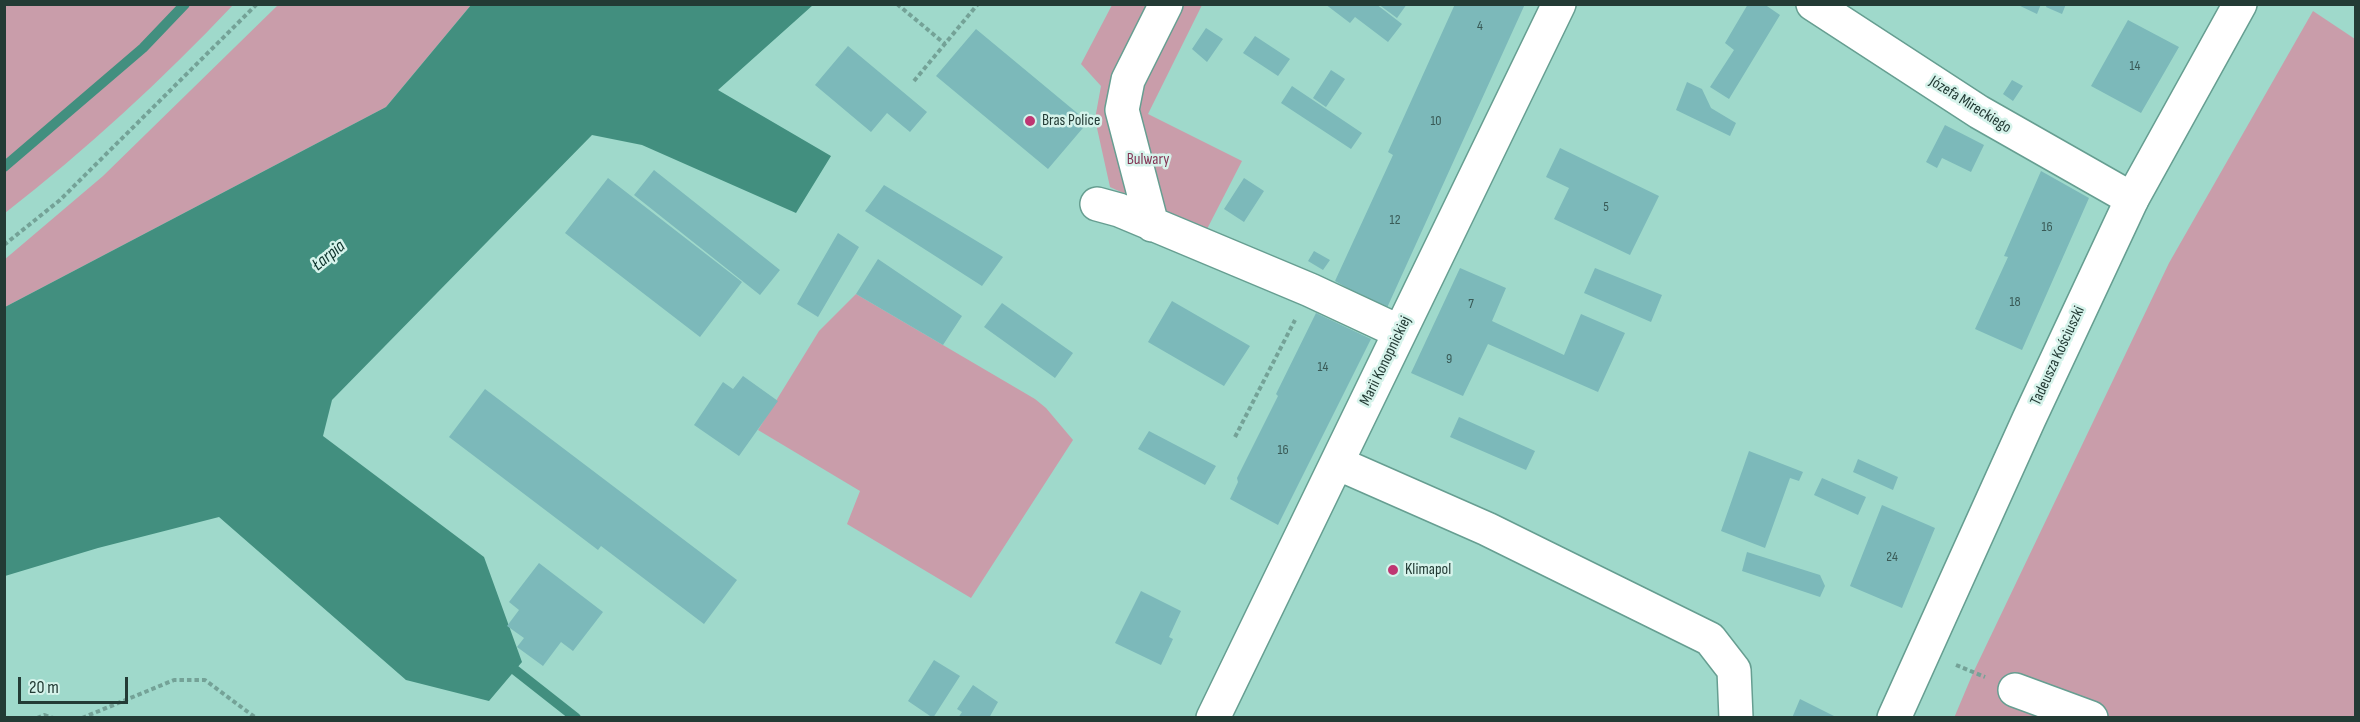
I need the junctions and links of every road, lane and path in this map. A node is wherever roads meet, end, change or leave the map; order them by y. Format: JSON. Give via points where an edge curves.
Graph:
{"nodes":[{"id":1,"x":257,"y":4,"type":"edge"},
{"id":2,"x":897,"y":4,"type":"edge"},
{"id":3,"x":978,"y":4,"type":"edge"},
{"id":4,"x":1166,"y":4,"type":"edge"},
{"id":5,"x":1559,"y":4,"type":"edge"},
{"id":6,"x":1813,"y":4,"type":"edge"},
{"id":7,"x":2240,"y":4,"type":"edge"},
{"id":8,"x":945,"y":44,"type":"junction"},
{"id":9,"x":914,"y":81,"type":"dead end"},
{"id":10,"x":2132,"y":199,"type":"junction"},
{"id":11,"x":1097,"y":204,"type":"dead end"},
{"id":12,"x":1152,"y":225,"type":"junction"},
{"id":13,"x":4,"y":245,"type":"edge"},
{"id":14,"x":1310,"y":290,"type":"junction"},
{"id":15,"x":1400,"y":332,"type":"junction"},
{"id":16,"x":1235,"y":437,"type":"dead end"},
{"id":17,"x":1337,"y":463,"type":"junction"},
{"id":18,"x":2015,"y":690,"type":"dead end"},
{"id":19,"x":38,"y":717,"type":"edge"},
{"id":20,"x":53,"y":717,"type":"edge"},
{"id":21,"x":82,"y":717,"type":"edge"},
{"id":22,"x":256,"y":717,"type":"edge"},
{"id":23,"x":1214,"y":717,"type":"edge"},
{"id":24,"x":1736,"y":717,"type":"edge"},
{"id":25,"x":1894,"y":717,"type":"edge"},
{"id":26,"x":2091,"y":717,"type":"edge"}],
"edges":[{"from":1,"to":13,"type":"path","via":[[60,200]]},
{"from":2,"to":8,"type":"path"},
{"from":3,"to":8,"type":"path"},
{"from":4,"to":12,"type":"street","via":[[1128,80],[1122,110]]},
{"from":5,"to":15,"type":"street","name":"Marii Konopnickiej"},
{"from":6,"to":10,"type":"street","name":"Józefa Mireckiego","via":[[1979,112]]},
{"from":7,"to":10,"type":"street","name":"Tadeusza Kościuszki"},
{"from":8,"to":9,"type":"path"},
{"from":10,"to":25,"type":"street","name":"Tadeusza Kościuszki"},
{"from":11,"to":12,"type":"street"},
{"from":12,"to":14,"type":"street"},
{"from":14,"to":15,"type":"street"},
{"from":14,"to":16,"type":"path"},
{"from":15,"to":17,"type":"street","name":"Marii Konopnickiej"},
{"from":17,"to":23,"type":"street","name":"Marii Konopnickiej"},
{"from":17,"to":24,"type":"street","via":[[1487,529],[1710,639],[1734,670]]},
{"from":18,"to":26,"type":"street"},
{"from":19,"to":20,"type":"path"},
{"from":21,"to":22,"type":"path","via":[[174,680],[205,680]]}]}
